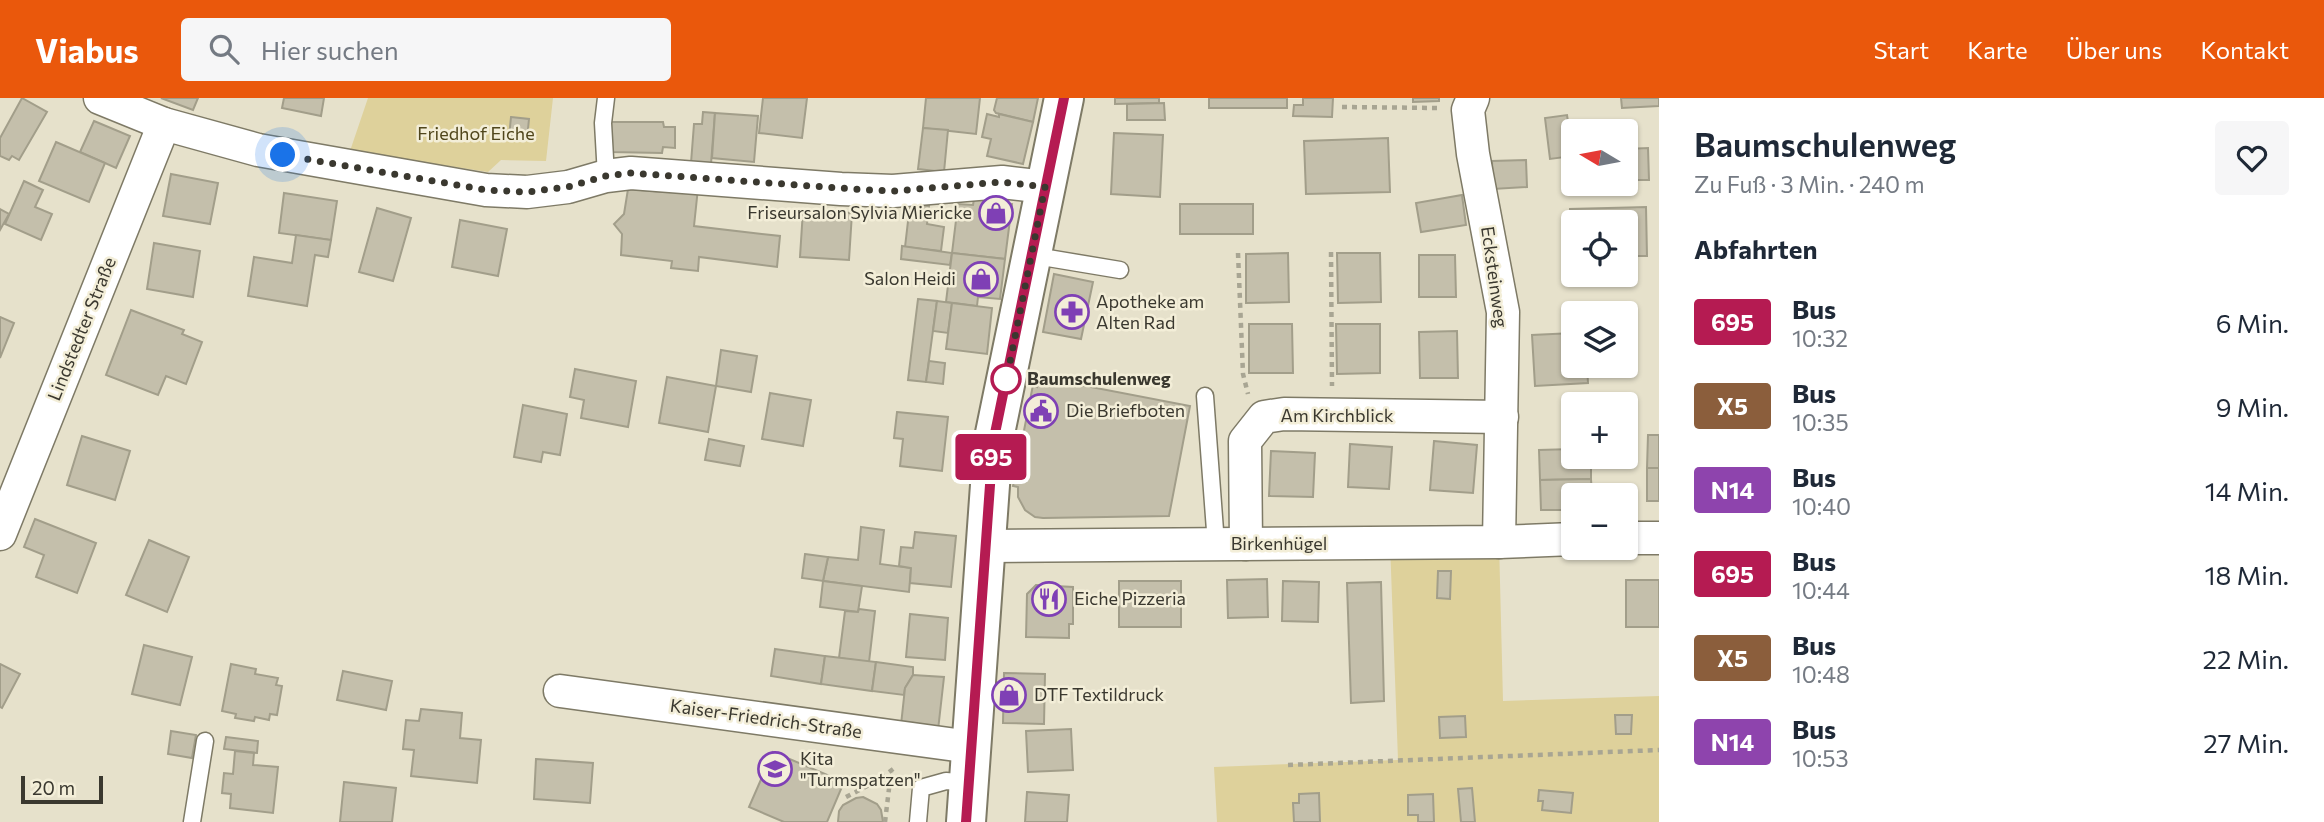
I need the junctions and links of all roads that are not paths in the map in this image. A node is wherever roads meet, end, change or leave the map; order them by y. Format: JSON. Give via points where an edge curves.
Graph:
{"nodes":[{"id":1,"x":100,"y":98,"type":"edge"},
{"id":2,"x":606,"y":98,"type":"edge"},
{"id":3,"x":1064,"y":98,"type":"edge"},
{"id":4,"x":1471,"y":104,"type":"edge"},
{"id":5,"x":164,"y":124,"type":"junction"},
{"id":6,"x":606,"y":176,"type":"junction"},
{"id":7,"x":1045,"y":187,"type":"junction"},
{"id":8,"x":1030,"y":255,"type":"junction"},
{"id":9,"x":1121,"y":270,"type":"dead end"},
{"id":10,"x":1205,"y":396,"type":"dead end"},
{"id":11,"x":1502,"y":417,"type":"junction"},
{"id":12,"x":0,"y":534,"type":"edge"},
{"id":13,"x":1638,"y":538,"type":"edge"},
{"id":14,"x":1659,"y":538,"type":"edge"},
{"id":15,"x":1561,"y":539,"type":"edge"},
{"id":16,"x":1499,"y":542,"type":"junction"},
{"id":17,"x":1231,"y":544,"type":"junction"},
{"id":18,"x":985,"y":546,"type":"junction"},
{"id":19,"x":560,"y":691,"type":"dead end"},
{"id":20,"x":205,"y":741,"type":"dead end"},
{"id":21,"x":970,"y":765,"type":"junction"},
{"id":22,"x":192,"y":822,"type":"edge"},
{"id":23,"x":918,"y":822,"type":"edge"},
{"id":24,"x":966,"y":822,"type":"edge"}],
"edges":[{"from":1,"to":5,"type":"street"},
{"from":2,"to":6,"type":"lane"},
{"from":3,"to":7,"type":"street"},
{"from":4,"to":11,"type":"street","name":"Ecksteinweg","via":[[1474,154],[1503,312]]},
{"from":5,"to":6,"type":"street","via":[[258,150],[486,190],[527,192]]},
{"from":5,"to":12,"type":"street","name":"Lindstedter Straße"},
{"from":6,"to":7,"type":"street","via":[[631,173],[894,191],[1002,182]]},
{"from":7,"to":8,"type":"street"},
{"from":8,"to":9,"type":"lane"},
{"from":8,"to":18,"type":"street","via":[[993,443]]},
{"from":10,"to":17,"type":"lane"},
{"from":11,"to":16,"type":"street","name":"Ecksteinweg"},
{"from":11,"to":17,"type":"street","name":"Am Kirchblick","via":[[1264,417],[1245,441]]},
{"from":13,"to":14,"type":"street"},
{"from":15,"to":16,"type":"street","name":"Birkenhügel"},
{"from":16,"to":17,"type":"street","name":"Birkenhügel"},
{"from":17,"to":18,"type":"street","name":"Birkenhügel"},
{"from":18,"to":21,"type":"street"},
{"from":19,"to":21,"type":"street","name":"Kaiser-Friedrich-Straße"},
{"from":20,"to":22,"type":"lane"},
{"from":21,"to":23,"type":"lane","via":[[946,781],[921,788]]},
{"from":21,"to":24,"type":"street"}]}
